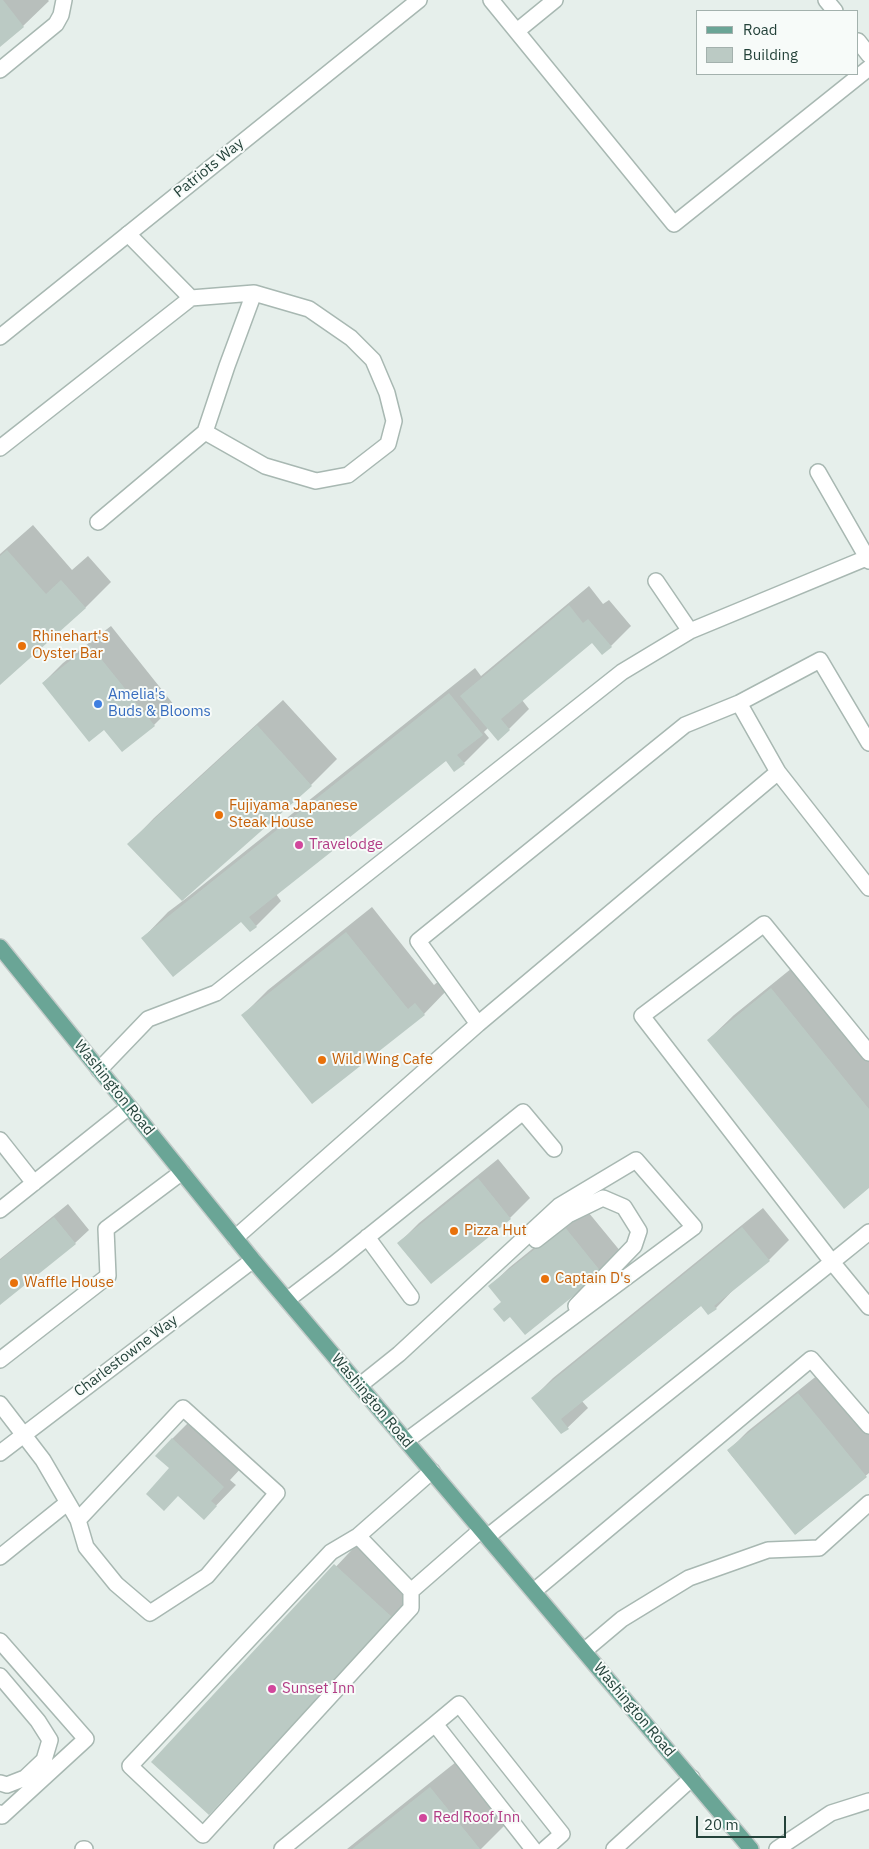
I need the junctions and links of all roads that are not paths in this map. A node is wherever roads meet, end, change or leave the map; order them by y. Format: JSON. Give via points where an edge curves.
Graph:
{"nodes":[{"id":1,"x":64,"y":0,"type":"edge"},
{"id":2,"x":419,"y":0,"type":"edge"},
{"id":3,"x":491,"y":0,"type":"edge"},
{"id":4,"x":555,"y":0,"type":"edge"},
{"id":5,"x":517,"y":31,"type":"junction"},
{"id":6,"x":859,"y":41,"type":"edge"},
{"id":7,"x":869,"y":55,"type":"edge"},
{"id":8,"x":869,"y":68,"type":"edge"},
{"id":9,"x":0,"y":70,"type":"edge"},
{"id":10,"x":128,"y":234,"type":"junction"},
{"id":11,"x":254,"y":293,"type":"junction"},
{"id":12,"x":191,"y":298,"type":"junction"},
{"id":13,"x":0,"y":337,"type":"edge"},
{"id":14,"x":205,"y":432,"type":"junction"},
{"id":15,"x":0,"y":448,"type":"edge"},
{"id":16,"x":818,"y":472,"type":"dead end"},
{"id":17,"x":98,"y":522,"type":"dead end"},
{"id":18,"x":868,"y":559,"type":"edge"},
{"id":19,"x":656,"y":582,"type":"dead end"},
{"id":20,"x":690,"y":631,"type":"junction"},
{"id":21,"x":739,"y":703,"type":"junction"},
{"id":22,"x":869,"y":743,"type":"edge"},
{"id":23,"x":778,"y":772,"type":"junction"},
{"id":24,"x":869,"y":888,"type":"edge"},
{"id":25,"x":0,"y":947,"type":"edge"},
{"id":26,"x":478,"y":1024,"type":"junction"},
{"id":27,"x":869,"y":1054,"type":"edge"},
{"id":28,"x":99,"y":1070,"type":"junction"},
{"id":29,"x":129,"y":1107,"type":"junction"},
{"id":30,"x":0,"y":1140,"type":"edge"},
{"id":31,"x":554,"y":1149,"type":"dead end"},
{"id":32,"x":182,"y":1172,"type":"junction"},
{"id":33,"x":34,"y":1184,"type":"junction"},
{"id":34,"x":0,"y":1210,"type":"edge"},
{"id":35,"x":869,"y":1232,"type":"edge"},
{"id":36,"x":367,"y":1237,"type":"junction"},
{"id":37,"x":235,"y":1238,"type":"junction"},
{"id":38,"x":504,"y":1257,"type":"junction"},
{"id":39,"x":253,"y":1260,"type":"junction"},
{"id":40,"x":832,"y":1262,"type":"junction"},
{"id":41,"x":410,"y":1298,"type":"dead end"},
{"id":42,"x":286,"y":1300,"type":"junction"},
{"id":43,"x":869,"y":1307,"type":"edge"},
{"id":44,"x":546,"y":1337,"type":"junction"},
{"id":45,"x":0,"y":1360,"type":"edge"},
{"id":46,"x":359,"y":1386,"type":"junction"},
{"id":47,"x":0,"y":1404,"type":"edge"},
{"id":48,"x":869,"y":1426,"type":"edge"},
{"id":49,"x":22,"y":1435,"type":"junction"},
{"id":50,"x":406,"y":1441,"type":"junction"},
{"id":51,"x":0,"y":1453,"type":"edge"},
{"id":52,"x":432,"y":1471,"type":"junction"},
{"id":53,"x":67,"y":1503,"type":"junction"},
{"id":54,"x":869,"y":1503,"type":"edge"},
{"id":55,"x":78,"y":1520,"type":"junction"},
{"id":56,"x":484,"y":1533,"type":"junction"},
{"id":57,"x":358,"y":1536,"type":"junction"},
{"id":58,"x":0,"y":1557,"type":"edge"},
{"id":59,"x":411,"y":1591,"type":"junction"},
{"id":60,"x":534,"y":1591,"type":"junction"},
{"id":61,"x":0,"y":1641,"type":"edge"},
{"id":62,"x":584,"y":1651,"type":"junction"},
{"id":63,"x":0,"y":1676,"type":"edge"},
{"id":64,"x":435,"y":1724,"type":"junction"},
{"id":65,"x":692,"y":1778,"type":"junction"},
{"id":66,"x":0,"y":1783,"type":"edge"},
{"id":67,"x":869,"y":1801,"type":"edge"},
{"id":68,"x":0,"y":1813,"type":"edge"},
{"id":69,"x":282,"y":1849,"type":"edge"},
{"id":70,"x":533,"y":1849,"type":"edge"},
{"id":71,"x":545,"y":1849,"type":"edge"},
{"id":72,"x":614,"y":1849,"type":"edge"},
{"id":73,"x":751,"y":1849,"type":"edge"},
{"id":74,"x":777,"y":1849,"type":"edge"}],
"edges":[{"from":1,"to":9,"type":"street","via":[[56,24]]},
{"from":2,"to":10,"type":"street","name":"Patriots Way"},
{"from":3,"to":5,"type":"street"},
{"from":4,"to":5,"type":"street"},
{"from":5,"to":8,"type":"street","via":[[674,224]]},
{"from":6,"to":7,"type":"street"},
{"from":10,"to":12,"type":"street"},
{"from":10,"to":13,"type":"street","name":"Patriots Way"},
{"from":11,"to":12,"type":"street"},
{"from":11,"to":14,"type":"street"},
{"from":11,"to":14,"type":"street","via":[[310,309],[351,338],[373,360],[394,421],[388,444],[348,475],[316,481],[265,466]]},
{"from":12,"to":15,"type":"street"},
{"from":14,"to":17,"type":"street"},
{"from":16,"to":18,"type":"street"},
{"from":18,"to":20,"type":"street"},
{"from":19,"to":20,"type":"street"},
{"from":20,"to":28,"type":"street","via":[[622,672],[216,993],[148,1019]]},
{"from":21,"to":22,"type":"street","via":[[820,660]]},
{"from":21,"to":23,"type":"street"},
{"from":21,"to":26,"type":"street","via":[[686,725],[418,941]]},
{"from":23,"to":24,"type":"street"},
{"from":23,"to":26,"type":"street"},
{"from":25,"to":28,"type":"main road","name":"Washington Road"},
{"from":26,"to":37,"type":"street"},
{"from":27,"to":40,"type":"street","via":[[764,924],[642,1016]]},
{"from":28,"to":29,"type":"main road","name":"Washington Road"},
{"from":29,"to":32,"type":"main road","name":"Washington Road"},
{"from":29,"to":33,"type":"street"},
{"from":30,"to":33,"type":"street"},
{"from":31,"to":36,"type":"street","via":[[523,1112]]},
{"from":32,"to":37,"type":"main road","name":"Washington Road"},
{"from":32,"to":45,"type":"street","via":[[106,1229],[108,1276]]},
{"from":33,"to":34,"type":"street"},
{"from":35,"to":40,"type":"street"},
{"from":36,"to":41,"type":"street"},
{"from":36,"to":42,"type":"street"},
{"from":37,"to":39,"type":"main road","name":"Washington Road"},
{"from":38,"to":44,"type":"street","via":[[523,1250],[568,1215],[603,1198],[624,1207],[639,1231],[634,1246]]},
{"from":38,"to":44,"type":"street","via":[[559,1206],[636,1160],[694,1228]]},
{"from":38,"to":46,"type":"street","via":[[399,1354]]},
{"from":39,"to":42,"type":"main road","name":"Washington Road"},
{"from":39,"to":49,"type":"street","name":"Charlestowne Way"},
{"from":40,"to":43,"type":"street"},
{"from":40,"to":56,"type":"street"},
{"from":42,"to":46,"type":"main road","name":"Washington Road"},
{"from":44,"to":50,"type":"street"},
{"from":46,"to":50,"type":"main road","name":"Washington Road"},
{"from":47,"to":49,"type":"street"},
{"from":48,"to":60,"type":"street","via":[[811,1359]]},
{"from":49,"to":51,"type":"street","name":"Charlestowne Way"},
{"from":49,"to":53,"type":"street","via":[[43,1460]]},
{"from":50,"to":52,"type":"main road","name":"Washington Road"},
{"from":52,"to":56,"type":"main road","name":"Washington Road"},
{"from":52,"to":57,"type":"street"},
{"from":53,"to":55,"type":"street"},
{"from":53,"to":58,"type":"street"},
{"from":54,"to":62,"type":"street","via":[[819,1548],[768,1550],[689,1578],[622,1619]]},
{"from":55,"to":55,"type":"street","via":[[86,1547],[116,1584],[150,1613],[207,1576],[277,1493],[183,1408]]},
{"from":56,"to":59,"type":"street"},
{"from":56,"to":60,"type":"main road","name":"Washington Road"},
{"from":57,"to":59,"type":"street"},
{"from":57,"to":59,"type":"street","via":[[331,1552],[130,1766],[203,1835],[411,1608]]},
{"from":60,"to":62,"type":"main road","name":"Washington Road"},
{"from":61,"to":68,"type":"street","via":[[86,1739],[2,1816]]},
{"from":62,"to":65,"type":"main road","name":"Washington Road"},
{"from":63,"to":66,"type":"street","via":[[50,1740],[44,1760],[24,1778],[8,1785]]},
{"from":64,"to":69,"type":"street"},
{"from":64,"to":70,"type":"street"},
{"from":64,"to":71,"type":"street","via":[[459,1704],[562,1834]]},
{"from":65,"to":72,"type":"street"},
{"from":65,"to":73,"type":"main road","name":"Washington Road"},
{"from":67,"to":74,"type":"street","via":[[831,1813]]}]}
